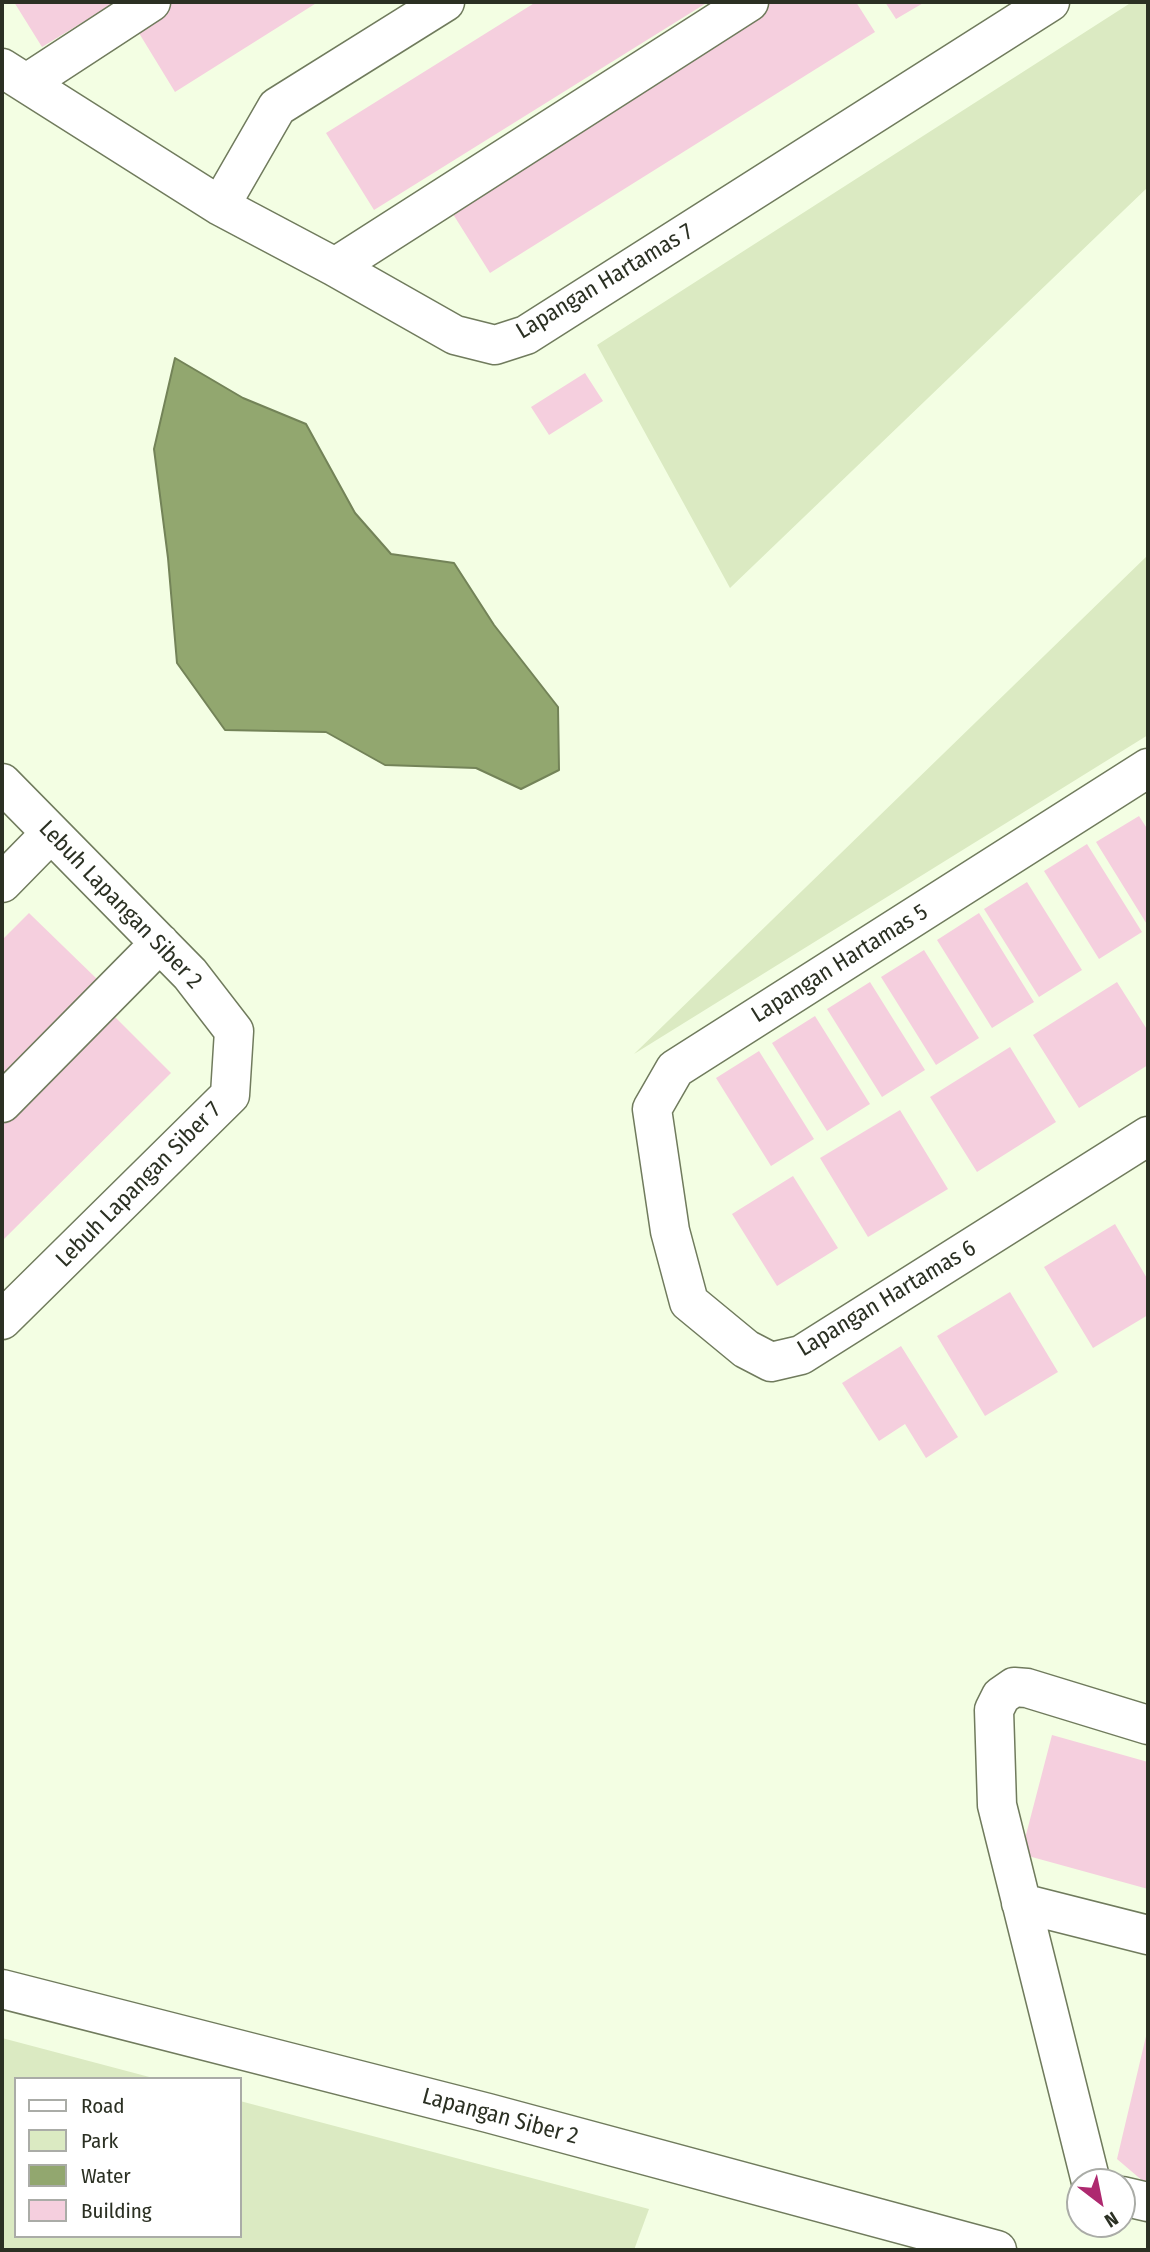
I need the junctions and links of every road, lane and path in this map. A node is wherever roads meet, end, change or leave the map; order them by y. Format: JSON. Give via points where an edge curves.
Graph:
{"nodes":[{"id":1,"x":151,"y":2,"type":"edge"},
{"id":2,"x":445,"y":2,"type":"edge"},
{"id":3,"x":749,"y":2,"type":"edge"},
{"id":4,"x":1051,"y":2,"type":"edge"},
{"id":5,"x":14,"y":75,"type":"edge"},
{"id":6,"x":220,"y":206,"type":"junction"},
{"id":7,"x":335,"y":267,"type":"junction"},
{"id":8,"x":1148,"y":768,"type":"edge"},
{"id":9,"x":2,"y":783,"type":"edge"},
{"id":10,"x":51,"y":833,"type":"junction"},
{"id":11,"x":2,"y":883,"type":"edge"},
{"id":12,"x":160,"y":943,"type":"junction"},
{"id":13,"x":234,"y":1031,"type":"joint"},
{"id":14,"x":2,"y":1103,"type":"edge"},
{"id":15,"x":1148,"y":1136,"type":"edge"},
{"id":16,"x":670,"y":1231,"type":"joint"},
{"id":17,"x":2,"y":1320,"type":"edge"},
{"id":18,"x":1148,"y":1726,"type":"edge"},
{"id":19,"x":1021,"y":1903,"type":"junction"},
{"id":20,"x":1148,"y":1935,"type":"edge"},
{"id":21,"x":2,"y":1989,"type":"edge"},
{"id":22,"x":1087,"y":2168,"type":"edge"},
{"id":23,"x":997,"y":2250,"type":"edge"}],
"edges":[{"from":1,"to":5,"type":"street"},
{"from":2,"to":6,"type":"street","via":[[277,107]]},
{"from":3,"to":7,"type":"street"},
{"from":4,"to":7,"type":"street","name":"Lapangan Hartamas 7","via":[[526,335],[495,345],[455,335]]},
{"from":5,"to":6,"type":"street","name":"Lapangan Hartamas 7"},
{"from":6,"to":7,"type":"street","name":"Lapangan Hartamas 7"},
{"from":8,"to":16,"type":"street","name":"Lapangan Hartamas 5","via":[[675,1069],[652,1108]]},
{"from":9,"to":10,"type":"street","name":"Lebuh Lapangan Siber 2"},
{"from":10,"to":11,"type":"street"},
{"from":10,"to":12,"type":"street","name":"Lebuh Lapangan Siber 2"},
{"from":12,"to":13,"type":"street","name":"Lebuh Lapangan Siber 2"},
{"from":12,"to":14,"type":"street"},
{"from":13,"to":17,"type":"street","name":"Lebuh Lapangan Siber 7","via":[[230,1095]]},
{"from":15,"to":16,"type":"street","name":"Lapangan Hartamas 6","via":[[801,1355],[771,1362],[746,1349],[688,1302]]},
{"from":18,"to":19,"type":"street","via":[[1027,1688],[1014,1687],[1002,1696],[994,1710],[997,1805]]},
{"from":19,"to":20,"type":"street"},
{"from":19,"to":22,"type":"street"},
{"from":21,"to":23,"type":"street","name":"Lapangan Siber 2"}]}
